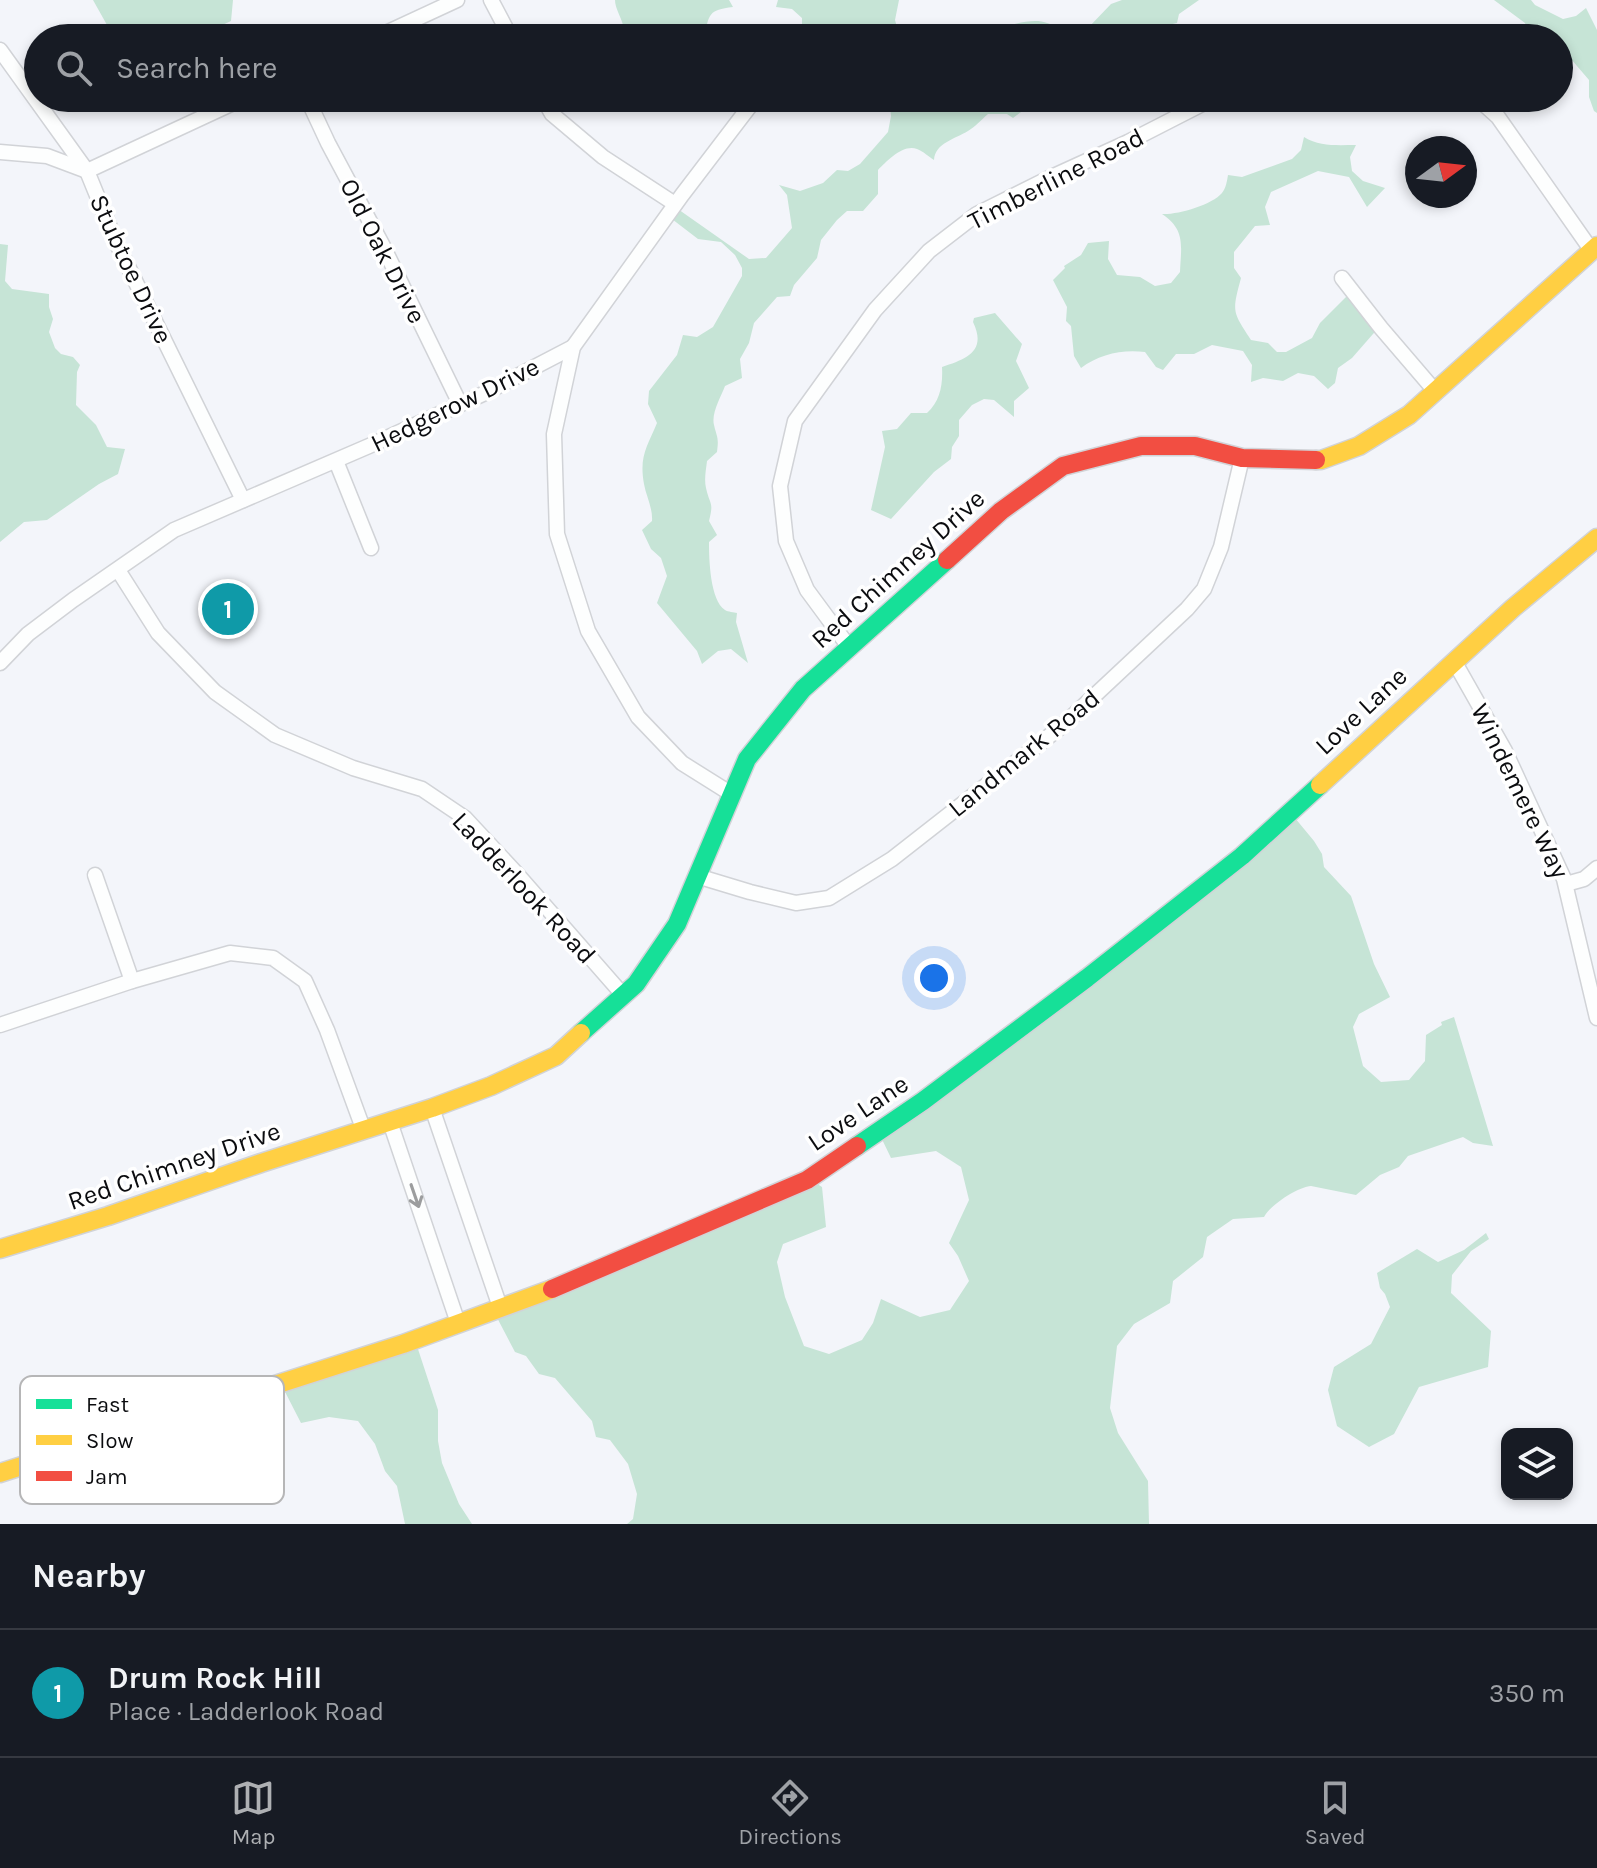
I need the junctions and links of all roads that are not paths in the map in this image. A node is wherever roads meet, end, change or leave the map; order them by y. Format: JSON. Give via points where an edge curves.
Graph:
{"nodes":[{"id":1,"x":457,"y":0,"type":"edge"},
{"id":2,"x":491,"y":0,"type":"edge"},
{"id":3,"x":405,"y":24,"type":"edge"},
{"id":4,"x":504,"y":24,"type":"edge"},
{"id":5,"x":0,"y":50,"type":"edge"},
{"id":6,"x":24,"y":83,"type":"edge"},
{"id":7,"x":45,"y":112,"type":"edge"},
{"id":8,"x":214,"y":112,"type":"edge"},
{"id":9,"x":314,"y":112,"type":"edge"},
{"id":10,"x":551,"y":112,"type":"edge"},
{"id":11,"x":745,"y":112,"type":"edge"},
{"id":12,"x":1187,"y":112,"type":"edge"},
{"id":13,"x":1492,"y":112,"type":"edge"},
{"id":14,"x":0,"y":152,"type":"edge"},
{"id":15,"x":87,"y":171,"type":"junction"},
{"id":16,"x":675,"y":204,"type":"junction"},
{"id":17,"x":1594,"y":248,"type":"edge"},
{"id":18,"x":1342,"y":278,"type":"dead end"},
{"id":19,"x":573,"y":347,"type":"junction"},
{"id":20,"x":1435,"y":391,"type":"junction"},
{"id":21,"x":460,"y":404,"type":"junction"},
{"id":22,"x":1242,"y":458,"type":"junction"},
{"id":23,"x":336,"y":461,"type":"junction"},
{"id":24,"x":243,"y":500,"type":"junction"},
{"id":25,"x":1597,"y":538,"type":"edge"},
{"id":26,"x":371,"y":548,"type":"dead end"},
{"id":27,"x":118,"y":570,"type":"junction"},
{"id":28,"x":849,"y":647,"type":"junction"},
{"id":29,"x":1454,"y":661,"type":"junction"},
{"id":30,"x":0,"y":663,"type":"edge"},
{"id":31,"x":733,"y":795,"type":"junction"},
{"id":32,"x":1597,"y":868,"type":"edge"},
{"id":33,"x":95,"y":875,"type":"dead end"},
{"id":34,"x":697,"y":876,"type":"junction"},
{"id":35,"x":1566,"y":884,"type":"junction"},
{"id":36,"x":132,"y":981,"type":"junction"},
{"id":37,"x":624,"y":996,"type":"junction"},
{"id":38,"x":1597,"y":1018,"type":"edge"},
{"id":39,"x":0,"y":1025,"type":"edge"},
{"id":40,"x":432,"y":1108,"type":"junction"},
{"id":41,"x":390,"y":1122,"type":"junction"},
{"id":42,"x":364,"y":1131,"type":"junction"},
{"id":43,"x":0,"y":1249,"type":"edge"},
{"id":44,"x":500,"y":1307,"type":"junction"},
{"id":45,"x":458,"y":1323,"type":"junction"},
{"id":46,"x":284,"y":1382,"type":"edge"},
{"id":47,"x":20,"y":1467,"type":"edge"},
{"id":48,"x":0,"y":1473,"type":"edge"}],
"edges":[{"from":1,"to":3,"type":"street"},
{"from":2,"to":4,"type":"street"},
{"from":5,"to":6,"type":"street","name":"Stubtoe Drive"},
{"from":7,"to":15,"type":"street","name":"Stubtoe Drive"},
{"from":8,"to":15,"type":"street"},
{"from":9,"to":21,"type":"street","name":"Old Oak Drive"},
{"from":10,"to":16,"type":"street","via":[[603,157]]},
{"from":11,"to":16,"type":"street"},
{"from":12,"to":28,"type":"street","name":"Timberline Road","via":[[977,214],[929,251],[875,310],[795,421],[780,486],[786,541],[807,590]]},
{"from":13,"to":17,"type":"street"},
{"from":14,"to":15,"type":"street","via":[[47,156]]},
{"from":15,"to":24,"type":"street","name":"Stubtoe Drive"},
{"from":16,"to":19,"type":"street"},
{"from":17,"to":20,"type":"street","name":"Red Chimney Drive"},
{"from":18,"to":20,"type":"street"},
{"from":19,"to":21,"type":"street","name":"Hedgerow Drive"},
{"from":19,"to":31,"type":"street","via":[[554,434],[557,534],[588,631],[638,717],[682,763]]},
{"from":20,"to":22,"type":"street","name":"Red Chimney Drive","via":[[1409,415],[1359,446],[1321,460]]},
{"from":21,"to":23,"type":"street","name":"Hedgerow Drive"},
{"from":22,"to":28,"type":"street","name":"Red Chimney Drive","via":[[1195,446],[1141,446],[1063,466],[1001,511]]},
{"from":22,"to":34,"type":"street","name":"Landmark Road","via":[[1221,547],[1204,589],[1187,609],[1062,726],[892,859],[829,898],[796,903]]},
{"from":23,"to":24,"type":"street","name":"Hedgerow Drive"},
{"from":23,"to":26,"type":"street"},
{"from":24,"to":27,"type":"street","name":"Hedgerow Drive","via":[[174,530]]},
{"from":25,"to":29,"type":"street","name":"Love Lane"},
{"from":27,"to":30,"type":"street","name":"Hedgerow Drive","via":[[28,634]]},
{"from":27,"to":37,"type":"street","name":"Ladderlook Road","via":[[158,633],[215,692],[275,735],[353,768],[422,789],[465,818]]},
{"from":28,"to":31,"type":"street","name":"Red Chimney Drive","via":[[803,689],[747,759]]},
{"from":29,"to":35,"type":"street","name":"Windemere Way","via":[[1505,751]]},
{"from":29,"to":44,"type":"street","name":"Love Lane","via":[[1242,856],[1087,978],[807,1180]]},
{"from":31,"to":34,"type":"street","name":"Red Chimney Drive"},
{"from":32,"to":35,"type":"street"},
{"from":33,"to":36,"type":"street"},
{"from":34,"to":37,"type":"street","name":"Red Chimney Drive","via":[[677,924]]},
{"from":35,"to":38,"type":"street","name":"Windemere Way"},
{"from":36,"to":39,"type":"street"},
{"from":36,"to":42,"type":"street","via":[[230,953],[273,958],[305,981]]},
{"from":37,"to":40,"type":"street","name":"Red Chimney Drive","via":[[556,1056]]},
{"from":40,"to":41,"type":"street","name":"Red Chimney Drive"},
{"from":40,"to":44,"type":"street"},
{"from":41,"to":42,"type":"street","name":"Red Chimney Drive"},
{"from":41,"to":45,"type":"street","one_way":true},
{"from":42,"to":43,"type":"street","name":"Red Chimney Drive"},
{"from":44,"to":45,"type":"street","name":"Love Lane"},
{"from":45,"to":46,"type":"street","name":"Love Lane"},
{"from":47,"to":48,"type":"street","name":"Love Lane"}]}
